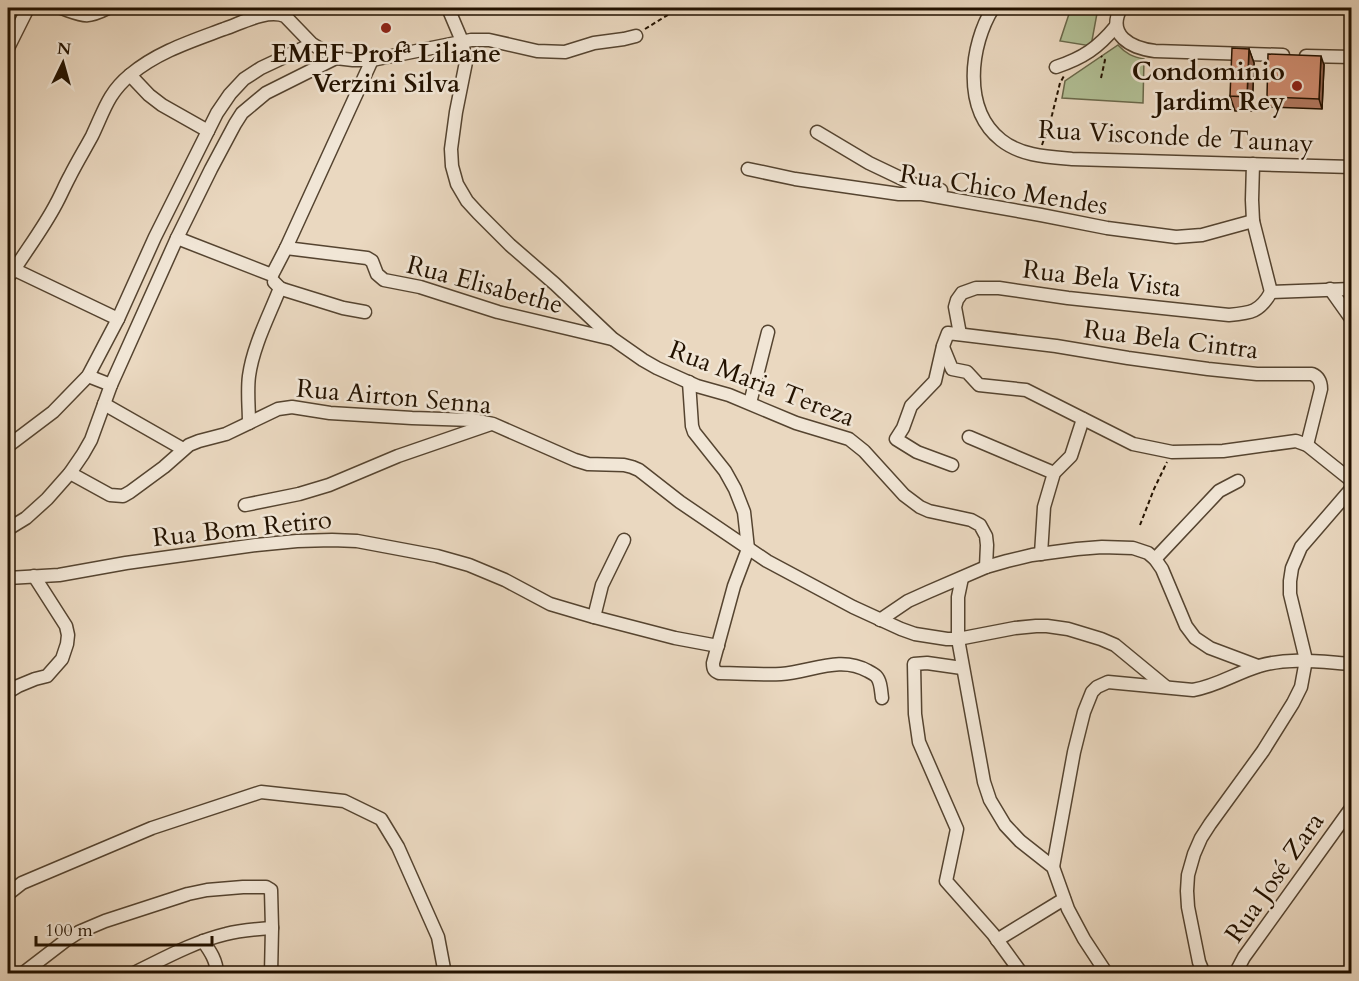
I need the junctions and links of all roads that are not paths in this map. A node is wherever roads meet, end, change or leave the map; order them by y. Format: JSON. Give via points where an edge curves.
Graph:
{"nodes":[{"id":1,"x":28,"y":8,"type":"edge"},
{"id":2,"x":61,"y":8,"type":"edge"},
{"id":3,"x":108,"y":8,"type":"edge"},
{"id":4,"x":448,"y":8,"type":"edge"},
{"id":5,"x":993,"y":8,"type":"edge"},
{"id":6,"x":1121,"y":8,"type":"edge"},
{"id":7,"x":1116,"y":26,"type":"junction"},
{"id":8,"x":636,"y":36,"type":"road end"},
{"id":9,"x":462,"y":41,"type":"junction"},
{"id":10,"x":312,"y":44,"type":"junction"},
{"id":11,"x":8,"y":48,"type":"edge"},
{"id":12,"x":1352,"y":57,"type":"edge"},
{"id":13,"x":336,"y":58,"type":"junction"},
{"id":14,"x":372,"y":60,"type":"junction"},
{"id":15,"x":1056,"y":67,"type":"dead end"},
{"id":16,"x":130,"y":75,"type":"junction"},
{"id":17,"x":208,"y":131,"type":"junction"},
{"id":18,"x":817,"y":132,"type":"dead end"},
{"id":19,"x":1252,"y":164,"type":"junction"},
{"id":20,"x":1352,"y":167,"type":"edge"},
{"id":21,"x":748,"y":169,"type":"dead end"},
{"id":22,"x":975,"y":204,"type":"junction"},
{"id":23,"x":1253,"y":221,"type":"junction"},
{"id":24,"x":177,"y":238,"type":"junction"},
{"id":25,"x":286,"y":248,"type":"junction"},
{"id":26,"x":10,"y":271,"type":"edge"},
{"id":27,"x":272,"y":275,"type":"junction"},
{"id":28,"x":280,"y":288,"type":"junction"},
{"id":29,"x":1330,"y":289,"type":"junction"},
{"id":30,"x":1352,"y":289,"type":"edge"},
{"id":31,"x":1271,"y":292,"type":"junction"},
{"id":32,"x":365,"y":312,"type":"dead end"},
{"id":33,"x":118,"y":319,"type":"junction"},
{"id":34,"x":1352,"y":320,"type":"edge"},
{"id":35,"x":768,"y":332,"type":"dead end"},
{"id":36,"x":954,"y":333,"type":"junction"},
{"id":37,"x":613,"y":339,"type":"junction"},
{"id":38,"x":943,"y":345,"type":"junction"},
{"id":39,"x":88,"y":376,"type":"junction"},
{"id":40,"x":689,"y":382,"type":"junction"},
{"id":41,"x":111,"y":385,"type":"junction"},
{"id":42,"x":750,"y":403,"type":"junction"},
{"id":43,"x":104,"y":404,"type":"junction"},
{"id":44,"x":1083,"y":419,"type":"junction"},
{"id":45,"x":249,"y":423,"type":"junction"},
{"id":46,"x":493,"y":424,"type":"junction"},
{"id":47,"x":969,"y":436,"type":"dead end"},
{"id":48,"x":1307,"y":445,"type":"junction"},
{"id":49,"x":8,"y":446,"type":"edge"},
{"id":50,"x":183,"y":449,"type":"junction"},
{"id":51,"x":952,"y":465,"type":"dead end"},
{"id":52,"x":70,"y":473,"type":"junction"},
{"id":53,"x":1054,"y":473,"type":"junction"},
{"id":54,"x":1238,"y":481,"type":"dead end"},
{"id":55,"x":1352,"y":481,"type":"edge"},
{"id":56,"x":1352,"y":488,"type":"edge"},
{"id":57,"x":245,"y":505,"type":"dead end"},
{"id":58,"x":8,"y":529,"type":"edge"},
{"id":59,"x":624,"y":540,"type":"dead end"},
{"id":60,"x":748,"y":549,"type":"junction"},
{"id":61,"x":1041,"y":554,"type":"junction"},
{"id":62,"x":1155,"y":559,"type":"junction"},
{"id":63,"x":986,"y":567,"type":"junction"},
{"id":64,"x":34,"y":576,"type":"junction"},
{"id":65,"x":8,"y":578,"type":"edge"},
{"id":66,"x":962,"y":578,"type":"junction"},
{"id":67,"x":594,"y":617,"type":"junction"},
{"id":68,"x":880,"y":620,"type":"junction"},
{"id":69,"x":958,"y":639,"type":"junction"},
{"id":70,"x":718,"y":646,"type":"junction"},
{"id":71,"x":1306,"y":660,"type":"junction"},
{"id":72,"x":1352,"y":664,"type":"edge"},
{"id":73,"x":1258,"y":666,"type":"junction"},
{"id":74,"x":962,"y":668,"type":"junction"},
{"id":75,"x":1166,"y":687,"type":"junction"},
{"id":76,"x":8,"y":692,"type":"edge"},
{"id":77,"x":882,"y":698,"type":"dead end"},
{"id":78,"x":1352,"y":807,"type":"edge"},
{"id":79,"x":1053,"y":867,"type":"junction"},
{"id":80,"x":8,"y":894,"type":"edge"},
{"id":81,"x":1064,"y":900,"type":"junction"},
{"id":82,"x":272,"y":928,"type":"junction"},
{"id":83,"x":997,"y":940,"type":"junction"},
{"id":84,"x":203,"y":941,"type":"junction"},
{"id":85,"x":22,"y":974,"type":"edge"},
{"id":86,"x":132,"y":974,"type":"edge"},
{"id":87,"x":217,"y":974,"type":"edge"},
{"id":88,"x":271,"y":974,"type":"edge"},
{"id":89,"x":445,"y":974,"type":"edge"},
{"id":90,"x":1022,"y":974,"type":"edge"},
{"id":91,"x":1107,"y":974,"type":"edge"},
{"id":92,"x":1204,"y":974,"type":"edge"},
{"id":93,"x":1234,"y":974,"type":"edge"}],
"edges":[{"from":1,"to":11,"type":"street"},
{"from":2,"to":3,"type":"street","via":[[87,16]]},
{"from":4,"to":9,"type":"street","name":"Rua Maria Tereza"},
{"from":5,"to":19,"type":"street","name":"Rua Visconde de Taunay","via":[[979,38],[976,95],[979,109],[1002,141],[1040,156]]},
{"from":6,"to":7,"type":"street"},
{"from":7,"to":12,"type":"street","via":[[1133,46],[1155,51]]},
{"from":7,"to":15,"type":"street","via":[[1086,55]]},
{"from":8,"to":9,"type":"street","via":[[559,52],[489,40]]},
{"from":9,"to":14,"type":"street"},
{"from":9,"to":37,"type":"street","name":"Rua Maria Tereza","via":[[465,71],[452,149],[457,184],[467,201],[510,245]]},
{"from":10,"to":13,"type":"street"},
{"from":10,"to":16,"type":"street","via":[[285,16],[273,13],[168,51]]},
{"from":10,"to":17,"type":"street","via":[[244,79]]},
{"from":13,"to":14,"type":"street"},
{"from":13,"to":24,"type":"street","via":[[266,93],[243,113]]},
{"from":14,"to":25,"type":"street"},
{"from":16,"to":17,"type":"street","via":[[162,105]]},
{"from":16,"to":26,"type":"street","via":[[108,100],[56,204]]},
{"from":17,"to":33,"type":"street"},
{"from":18,"to":22,"type":"street","via":[[913,184],[957,194]]},
{"from":19,"to":20,"type":"street","name":"Rua Visconde de Taunay"},
{"from":19,"to":23,"type":"street"},
{"from":21,"to":22,"type":"street","name":"Rua Chico Mendes","via":[[795,180]]},
{"from":22,"to":23,"type":"street","name":"Rua Chico Mendes","via":[[1176,237],[1202,235]]},
{"from":23,"to":31,"type":"street"},
{"from":24,"to":27,"type":"street"},
{"from":24,"to":41,"type":"street"},
{"from":25,"to":27,"type":"street"},
{"from":25,"to":37,"type":"street","name":"Rua Elisabethe","via":[[367,258],[384,280]]},
{"from":26,"to":33,"type":"street"},
{"from":27,"to":28,"type":"street"},
{"from":28,"to":32,"type":"street"},
{"from":28,"to":45,"type":"street","via":[[251,363]]},
{"from":29,"to":30,"type":"street"},
{"from":29,"to":31,"type":"street"},
{"from":29,"to":34,"type":"street"},
{"from":31,"to":36,"type":"street","name":"Rua Bela Vista","via":[[1258,308],[1229,315],[976,288],[962,293],[957,300]]},
{"from":33,"to":39,"type":"street"},
{"from":35,"to":42,"type":"street"},
{"from":36,"to":38,"type":"street"},
{"from":36,"to":48,"type":"street","name":"Rua Bela Cintra","via":[[1208,369],[1312,374],[1321,383]]},
{"from":37,"to":40,"type":"street","name":"Rua Maria Tereza","via":[[657,368]]},
{"from":38,"to":44,"type":"street","via":[[952,369],[967,372],[979,386],[1026,390]]},
{"from":38,"to":51,"type":"street","via":[[935,381],[911,406],[896,439]]},
{"from":39,"to":41,"type":"street"},
{"from":39,"to":49,"type":"street","via":[[53,412]]},
{"from":40,"to":42,"type":"street","name":"Rua Maria Tereza"},
{"from":40,"to":60,"type":"street","via":[[694,432],[735,489],[744,512]]},
{"from":41,"to":43,"type":"street"},
{"from":42,"to":63,"type":"street","name":"Rua Maria Tereza","via":[[796,423],[849,439],[920,507],[980,525],[986,536]]},
{"from":43,"to":50,"type":"street"},
{"from":43,"to":52,"type":"street","via":[[91,440]]},
{"from":44,"to":48,"type":"street","via":[[1133,444],[1172,452],[1223,452],[1290,441]]},
{"from":44,"to":53,"type":"street","via":[[1071,456]]},
{"from":45,"to":46,"type":"street","name":"Rua Airton Senna","via":[[278,409],[292,407],[330,413],[458,418]]},
{"from":45,"to":50,"type":"street","name":"Rua Airton Senna"},
{"from":46,"to":57,"type":"street","via":[[398,456],[329,485]]},
{"from":46,"to":60,"type":"street","name":"Rua Airton Senna","via":[[575,460],[639,470]]},
{"from":47,"to":53,"type":"street"},
{"from":48,"to":55,"type":"street"},
{"from":50,"to":52,"type":"street","name":"Rua Airton Senna","via":[[123,496],[110,495]]},
{"from":52,"to":58,"type":"street","via":[[47,500]]},
{"from":53,"to":61,"type":"street","via":[[1044,507]]},
{"from":54,"to":62,"type":"street","via":[[1220,491]]},
{"from":56,"to":71,"type":"street","via":[[1302,548],[1292,568],[1290,594]]},
{"from":59,"to":67,"type":"street","via":[[602,585]]},
{"from":60,"to":68,"type":"street","name":"Rua Airton Senna"},
{"from":60,"to":70,"type":"street"},
{"from":61,"to":62,"type":"street","via":[[1102,547],[1133,548]]},
{"from":61,"to":63,"type":"street"},
{"from":62,"to":73,"type":"street","via":[[1195,638],[1210,648]]},
{"from":63,"to":66,"type":"street"},
{"from":64,"to":65,"type":"street","name":"Rua Bom Retiro"},
{"from":64,"to":67,"type":"street","name":"Rua Bom Retiro","via":[[256,545],[357,541],[469,565],[550,604]]},
{"from":64,"to":76,"type":"street","via":[[66,626],[67,644],[62,659],[47,676]]},
{"from":66,"to":68,"type":"street","via":[[908,602]]},
{"from":66,"to":69,"type":"street"},
{"from":67,"to":70,"type":"street","name":"Rua Bom Retiro"},
{"from":68,"to":69,"type":"street","name":"Rua Airton Senna","via":[[915,634]]},
{"from":69,"to":74,"type":"street"},
{"from":69,"to":75,"type":"street","name":"Rua Airton Senna","via":[[1036,626],[1068,629],[1115,645]]},
{"from":70,"to":77,"type":"street","via":[[713,668],[720,673],[779,674],[848,663],[875,675]]},
{"from":71,"to":72,"type":"street"},
{"from":71,"to":73,"type":"street"},
{"from":71,"to":92,"type":"street","via":[[1301,687],[1293,703],[1209,824],[1194,854],[1188,875],[1188,907]]},
{"from":73,"to":75,"type":"street","via":[[1207,687]]},
{"from":74,"to":79,"type":"street","via":[[990,800],[1020,841]]},
{"from":74,"to":83,"type":"street","via":[[914,664],[915,714],[919,741],[957,829],[945,881]]},
{"from":75,"to":79,"type":"street","via":[[1108,682],[1092,692],[1074,752]]},
{"from":78,"to":93,"type":"street","name":"Rua José Zara"},
{"from":79,"to":81,"type":"street"},
{"from":80,"to":89,"type":"street","via":[[22,883],[153,828],[261,792],[344,801],[381,819],[398,847],[438,937]]},
{"from":81,"to":83,"type":"street"},
{"from":81,"to":91,"type":"street"},
{"from":82,"to":84,"type":"street","via":[[244,930]]},
{"from":82,"to":85,"type":"street","via":[[270,888],[207,890],[92,926]]},
{"from":82,"to":88,"type":"street"},
{"from":83,"to":90,"type":"street"},
{"from":84,"to":86,"type":"street"},
{"from":84,"to":87,"type":"street","via":[[212,954]]}]}
